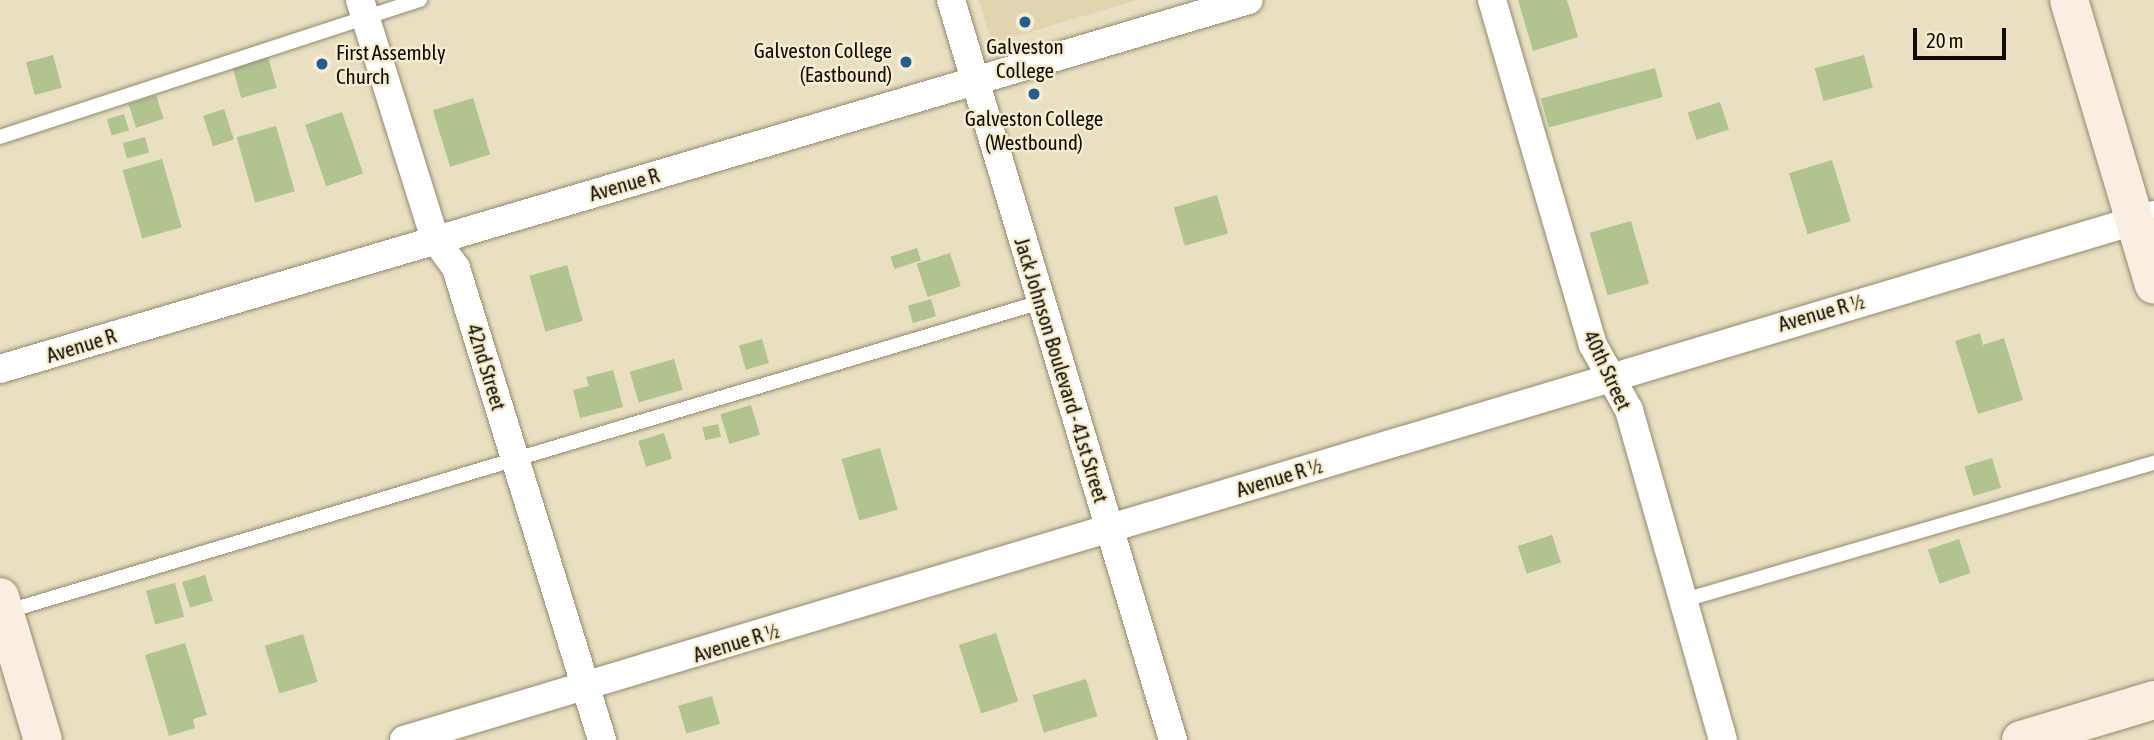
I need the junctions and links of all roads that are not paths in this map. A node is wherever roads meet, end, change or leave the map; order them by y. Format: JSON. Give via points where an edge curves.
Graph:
{"nodes":[{"id":1,"x":420,"y":0,"type":"edge"},
{"id":2,"x":951,"y":0,"type":"edge"},
{"id":3,"x":1249,"y":0,"type":"edge"},
{"id":4,"x":1492,"y":0,"type":"edge"},
{"id":5,"x":2069,"y":0,"type":"edge"},
{"id":6,"x":362,"y":8,"type":"edge"},
{"id":7,"x":975,"y":82,"type":"junction"},
{"id":8,"x":0,"y":137,"type":"edge"},
{"id":9,"x":2144,"y":218,"type":"edge"},
{"id":10,"x":435,"y":239,"type":"junction"},
{"id":11,"x":2154,"y":285,"type":"edge"},
{"id":12,"x":1041,"y":302,"type":"junction"},
{"id":13,"x":0,"y":369,"type":"edge"},
{"id":14,"x":1608,"y":375,"type":"junction"},
{"id":15,"x":517,"y":461,"type":"junction"},
{"id":16,"x":2154,"y":463,"type":"edge"},
{"id":17,"x":1111,"y":530,"type":"junction"},
{"id":18,"x":1681,"y":601,"type":"junction"},
{"id":19,"x":2,"y":607,"type":"edge"},
{"id":20,"x":586,"y":687,"type":"junction"},
{"id":21,"x":2154,"y":700,"type":"edge"},
{"id":22,"x":43,"y":740,"type":"edge"},
{"id":23,"x":404,"y":740,"type":"edge"},
{"id":24,"x":602,"y":740,"type":"edge"},
{"id":25,"x":1173,"y":740,"type":"edge"},
{"id":26,"x":1723,"y":740,"type":"edge"},
{"id":27,"x":2021,"y":740,"type":"edge"}],
"edges":[{"from":1,"to":6,"type":"lane"},
{"from":2,"to":7,"type":"street","name":"Jack Johnson Boulevard - 41st Street"},
{"from":3,"to":7,"type":"street","name":"Avenue R"},
{"from":4,"to":14,"type":"street","name":"40th Street","via":[[1588,330]]},
{"from":5,"to":9,"type":"main road"},
{"from":6,"to":8,"type":"lane"},
{"from":6,"to":10,"type":"street","name":"42nd Street"},
{"from":7,"to":10,"type":"street","name":"Avenue R"},
{"from":7,"to":12,"type":"street","name":"Jack Johnson Boulevard - 41st Street"},
{"from":9,"to":11,"type":"main road"},
{"from":9,"to":14,"type":"street","name":"Avenue R ½"},
{"from":10,"to":13,"type":"street","name":"Avenue R"},
{"from":10,"to":15,"type":"street","name":"42nd Street","via":[[456,268]]},
{"from":12,"to":15,"type":"lane"},
{"from":12,"to":17,"type":"street","name":"Jack Johnson Boulevard - 41st Street"},
{"from":14,"to":17,"type":"street","name":"Avenue R ½"},
{"from":14,"to":18,"type":"street","name":"40th Street","via":[[1629,410]]},
{"from":15,"to":19,"type":"lane"},
{"from":15,"to":20,"type":"street","name":"42nd Street"},
{"from":16,"to":18,"type":"lane"},
{"from":17,"to":20,"type":"street","name":"Avenue R ½"},
{"from":17,"to":25,"type":"street","name":"Jack Johnson Boulevard - 41st Street"},
{"from":18,"to":26,"type":"street","name":"40th Street"},
{"from":19,"to":22,"type":"main road"},
{"from":20,"to":23,"type":"street","name":"Avenue R ½"},
{"from":20,"to":24,"type":"street","name":"42nd Street"},
{"from":21,"to":27,"type":"main road"}]}
